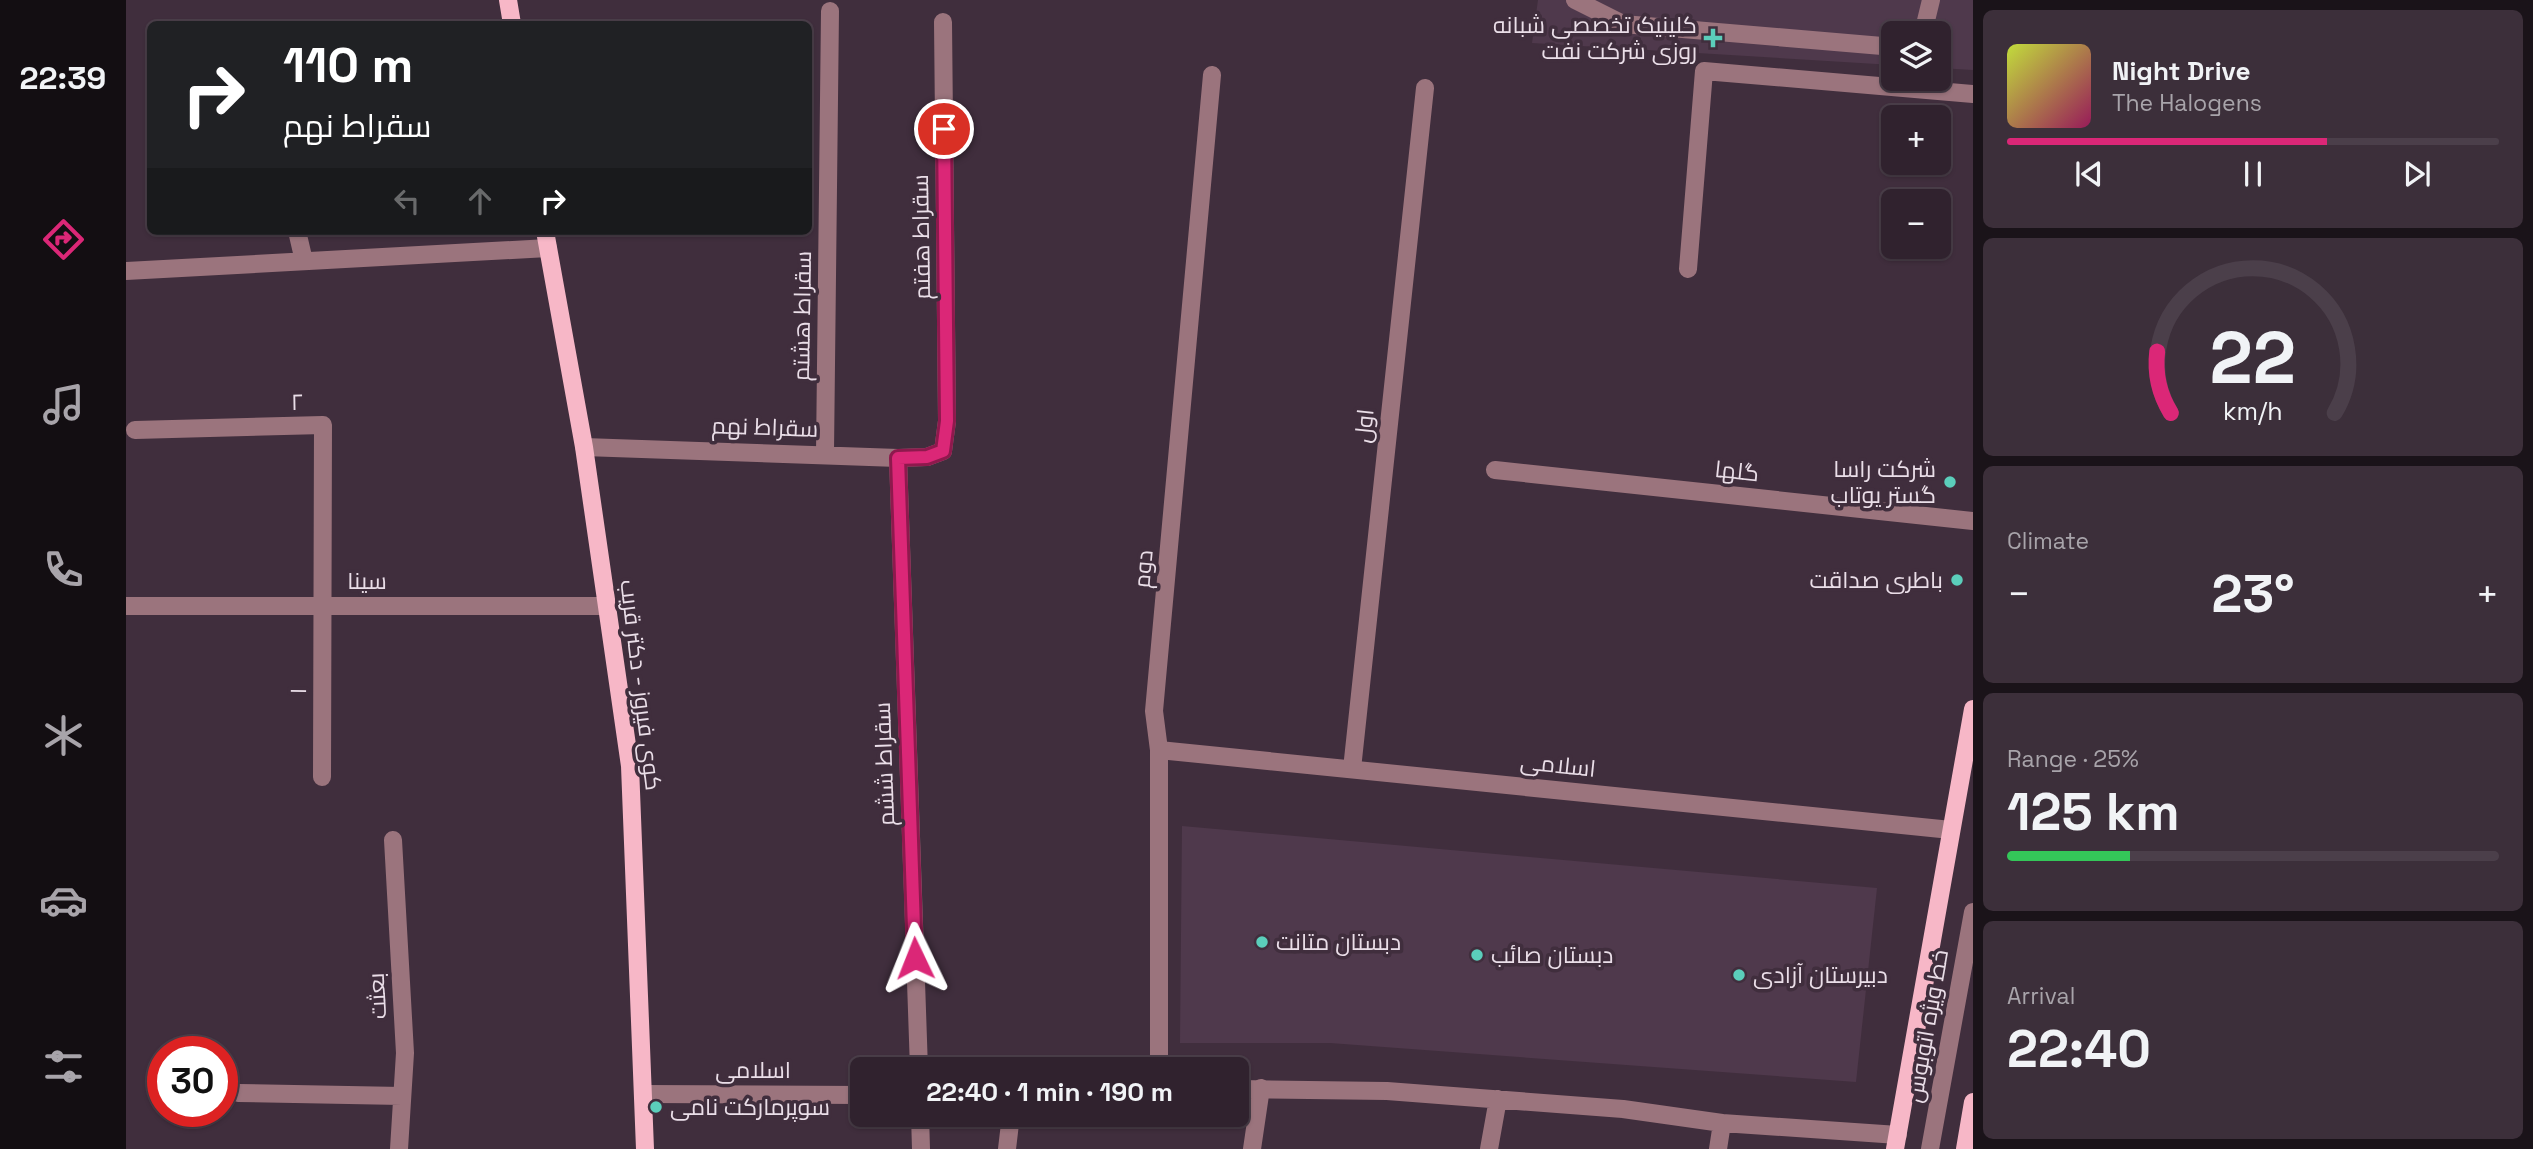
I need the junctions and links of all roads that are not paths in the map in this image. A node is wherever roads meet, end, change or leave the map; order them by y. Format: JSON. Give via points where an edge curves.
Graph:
{"nodes":[{"id":1,"x":508,"y":0,"type":"edge"},
{"id":2,"x":1575,"y":0,"type":"edge"},
{"id":3,"x":1931,"y":0,"type":"edge"},
{"id":4,"x":830,"y":11,"type":"dead end"},
{"id":5,"x":512,"y":21,"type":"edge"},
{"id":6,"x":1926,"y":21,"type":"edge"},
{"id":7,"x":943,"y":22,"type":"dead end"},
{"id":8,"x":1881,"y":46,"type":"edge"},
{"id":9,"x":1212,"y":75,"type":"dead end"},
{"id":10,"x":1424,"y":88,"type":"dead end"},
{"id":11,"x":1973,"y":94,"type":"edge"},
{"id":12,"x":298,"y":235,"type":"edge"},
{"id":13,"x":547,"y":240,"type":"edge"},
{"id":14,"x":304,"y":261,"type":"junction"},
{"id":15,"x":1688,"y":269,"type":"dead end"},
{"id":16,"x":126,"y":271,"type":"edge"},
{"id":17,"x":135,"y":430,"type":"dead end"},
{"id":18,"x":584,"y":447,"type":"junction"},
{"id":19,"x":943,"y":451,"type":"joint"},
{"id":20,"x":825,"y":453,"type":"junction"},
{"id":21,"x":898,"y":458,"type":"junction"},
{"id":22,"x":1495,"y":470,"type":"dead end"},
{"id":23,"x":1973,"y":521,"type":"edge"},
{"id":24,"x":126,"y":606,"type":"edge"},
{"id":25,"x":324,"y":606,"type":"junction"},
{"id":26,"x":607,"y":606,"type":"junction"},
{"id":27,"x":1973,"y":709,"type":"edge"},
{"id":28,"x":1159,"y":750,"type":"junction"},
{"id":29,"x":1352,"y":769,"type":"junction"},
{"id":30,"x":322,"y":777,"type":"dead end"},
{"id":31,"x":1951,"y":830,"type":"junction"},
{"id":32,"x":393,"y":840,"type":"dead end"},
{"id":33,"x":1973,"y":912,"type":"edge"},
{"id":34,"x":919,"y":1057,"type":"edge"},
{"id":35,"x":1159,"y":1057,"type":"edge"},
{"id":36,"x":1249,"y":1088,"type":"edge"},
{"id":37,"x":1261,"y":1088,"type":"junction"},
{"id":38,"x":238,"y":1093,"type":"dead end"},
{"id":39,"x":644,"y":1094,"type":"junction"},
{"id":40,"x":850,"y":1095,"type":"edge"},
{"id":41,"x":402,"y":1096,"type":"junction"},
{"id":42,"x":1498,"y":1099,"type":"junction"},
{"id":43,"x":1973,"y":1102,"type":"edge"},
{"id":44,"x":1722,"y":1124,"type":"junction"},
{"id":45,"x":921,"y":1127,"type":"edge"},
{"id":46,"x":1010,"y":1127,"type":"edge"},
{"id":47,"x":1897,"y":1142,"type":"edge"},
{"id":48,"x":399,"y":1149,"type":"edge"},
{"id":49,"x":645,"y":1149,"type":"edge"},
{"id":50,"x":922,"y":1149,"type":"edge"},
{"id":51,"x":1007,"y":1149,"type":"edge"},
{"id":52,"x":1252,"y":1149,"type":"edge"},
{"id":53,"x":1489,"y":1149,"type":"edge"},
{"id":54,"x":1718,"y":1149,"type":"edge"},
{"id":55,"x":1930,"y":1149,"type":"edge"},
{"id":56,"x":1965,"y":1149,"type":"edge"}],
"edges":[{"from":1,"to":5,"type":"main road"},
{"from":2,"to":8,"type":"street","via":[[1623,24]]},
{"from":3,"to":6,"type":"street"},
{"from":4,"to":20,"type":"street","name":"سقراط هشتم"},
{"from":7,"to":19,"type":"street","name":"سقراط هفتم","via":[[947,407]]},
{"from":9,"to":28,"type":"street","name":"دوم","via":[[1154,710]]},
{"from":10,"to":29,"type":"street","name":"اول"},
{"from":11,"to":15,"type":"street","via":[[1704,71]]},
{"from":12,"to":14,"type":"street"},
{"from":13,"to":14,"type":"street"},
{"from":13,"to":18,"type":"main road","name":"کوی فیروز - دکتر قریب"},
{"from":14,"to":16,"type":"street"},
{"from":17,"to":25,"type":"street","name":"۲","via":[[323,425]]},
{"from":18,"to":20,"type":"street","name":"سقراط نهم"},
{"from":18,"to":26,"type":"main road","name":"کوی فیروز - دکتر قریب"},
{"from":19,"to":21,"type":"street","name":"سقراط نهم"},
{"from":20,"to":21,"type":"street","name":"سقراط نهم"},
{"from":21,"to":34,"type":"street","name":"سقراط ششم"},
{"from":22,"to":23,"type":"street","name":"گلها"},
{"from":24,"to":25,"type":"street","name":"سینا"},
{"from":25,"to":26,"type":"street","name":"سینا"},
{"from":25,"to":30,"type":"street","name":"۱"},
{"from":26,"to":39,"type":"main road","name":"کوی فیروز - دکتر قریب","via":[[630,766]]},
{"from":27,"to":31,"type":"main road"},
{"from":28,"to":29,"type":"street","name":"اسلامی"},
{"from":28,"to":35,"type":"street","name":"دوم"},
{"from":29,"to":31,"type":"street","name":"اسلامی"},
{"from":31,"to":47,"type":"main road"},
{"from":32,"to":41,"type":"street","name":"بعثت","via":[[405,1053]]},
{"from":33,"to":55,"type":"street","name":"خط ویژه اتوبوس"},
{"from":36,"to":37,"type":"street"},
{"from":37,"to":42,"type":"street"},
{"from":37,"to":52,"type":"street"},
{"from":38,"to":41,"type":"street"},
{"from":39,"to":40,"type":"street","name":"اسلامی"},
{"from":39,"to":49,"type":"main road","name":"کوی فیروز - دکتر قریب"},
{"from":41,"to":48,"type":"street","name":"بعثت"},
{"from":42,"to":44,"type":"street"},
{"from":42,"to":53,"type":"street"},
{"from":43,"to":56,"type":"main road"},
{"from":44,"to":47,"type":"street"},
{"from":44,"to":54,"type":"street"},
{"from":45,"to":50,"type":"street"},
{"from":46,"to":51,"type":"street"}]}
